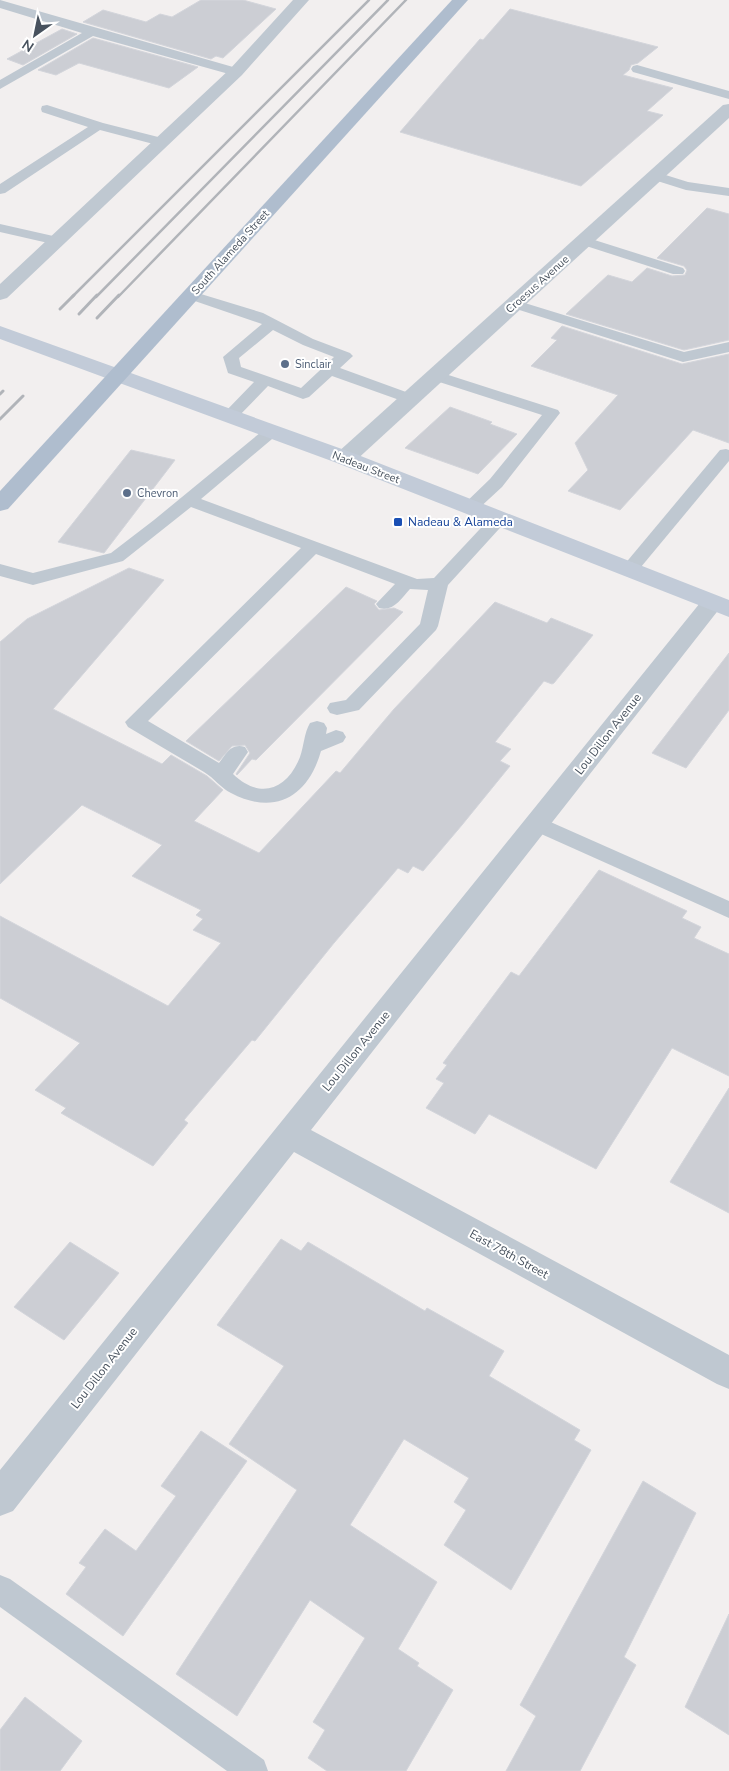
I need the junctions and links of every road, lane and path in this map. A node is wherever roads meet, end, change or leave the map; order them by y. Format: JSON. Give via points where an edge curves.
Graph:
{"nodes":[{"id":1,"x":300,"y":0,"type":"edge"},
{"id":2,"x":460,"y":0,"type":"edge"},
{"id":3,"x":0,"y":4,"type":"edge"},
{"id":4,"x":92,"y":32,"type":"junction"},
{"id":5,"x":637,"y":68,"type":"dead end"},
{"id":6,"x":236,"y":72,"type":"junction"},
{"id":7,"x":0,"y":85,"type":"edge"},
{"id":8,"x":729,"y":95,"type":"edge"},
{"id":9,"x":47,"y":109,"type":"dead end"},
{"id":10,"x":729,"y":109,"type":"edge"},
{"id":11,"x":98,"y":126,"type":"junction"},
{"id":12,"x":161,"y":142,"type":"junction"},
{"id":13,"x":656,"y":176,"type":"junction"},
{"id":14,"x":0,"y":190,"type":"edge"},
{"id":15,"x":729,"y":192,"type":"edge"},
{"id":16,"x":0,"y":228,"type":"edge"},
{"id":17,"x":585,"y":240,"type":"junction"},
{"id":18,"x":57,"y":241,"type":"junction"},
{"id":19,"x":678,"y":271,"type":"dead end"},
{"id":20,"x":0,"y":294,"type":"edge"},
{"id":21,"x":191,"y":295,"type":"junction"},
{"id":22,"x":515,"y":304,"type":"junction"},
{"id":23,"x":272,"y":323,"type":"junction"},
{"id":24,"x":0,"y":332,"type":"edge"},
{"id":25,"x":308,"y":342,"type":"junction"},
{"id":26,"x":729,"y":348,"type":"edge"},
{"id":27,"x":296,"y":353,"type":"dead end"},
{"id":28,"x":330,"y":370,"type":"junction"},
{"id":29,"x":118,"y":375,"type":"junction"},
{"id":30,"x":436,"y":376,"type":"junction"},
{"id":31,"x":267,"y":378,"type":"junction"},
{"id":32,"x":411,"y":399,"type":"junction"},
{"id":33,"x":230,"y":416,"type":"junction"},
{"id":34,"x":272,"y":431,"type":"junction"},
{"id":35,"x":726,"y":454,"type":"dead end"},
{"id":36,"x":346,"y":458,"type":"junction"},
{"id":37,"x":189,"y":500,"type":"junction"},
{"id":38,"x":0,"y":504,"type":"edge"},
{"id":39,"x":470,"y":507,"type":"junction"},
{"id":40,"x":500,"y":518,"type":"junction"},
{"id":41,"x":313,"y":547,"type":"junction"},
{"id":42,"x":630,"y":569,"type":"junction"},
{"id":43,"x":0,"y":570,"type":"edge"},
{"id":44,"x":407,"y":582,"type":"junction"},
{"id":45,"x":439,"y":582,"type":"junction"},
{"id":46,"x":385,"y":604,"type":"dead end"},
{"id":47,"x":720,"y":606,"type":"edge"},
{"id":48,"x":348,"y":709,"type":"dead end"},
{"id":49,"x":336,"y":736,"type":"dead end"},
{"id":50,"x":238,"y":752,"type":"dead end"},
{"id":51,"x":222,"y":774,"type":"junction"},
{"id":52,"x":537,"y":824,"type":"junction"},
{"id":53,"x":729,"y":910,"type":"edge"},
{"id":54,"x":290,"y":1134,"type":"junction"},
{"id":55,"x":729,"y":1373,"type":"edge"},
{"id":56,"x":0,"y":1498,"type":"edge"},
{"id":57,"x":0,"y":1589,"type":"edge"},
{"id":58,"x":253,"y":1771,"type":"edge"}],
"edges":[{"from":1,"to":6,"type":"street"},
{"from":2,"to":21,"type":"main road","name":"South Alameda Street"},
{"from":3,"to":4,"type":"lane"},
{"from":4,"to":6,"type":"lane"},
{"from":4,"to":7,"type":"lane"},
{"from":5,"to":8,"type":"lane"},
{"from":6,"to":12,"type":"street"},
{"from":9,"to":11,"type":"lane"},
{"from":10,"to":13,"type":"street","name":"Croesus Avenue"},
{"from":11,"to":12,"type":"lane"},
{"from":11,"to":14,"type":"lane"},
{"from":12,"to":18,"type":"street"},
{"from":13,"to":15,"type":"lane","via":[[686,186]]},
{"from":13,"to":17,"type":"street","name":"Croesus Avenue"},
{"from":16,"to":18,"type":"lane"},
{"from":17,"to":19,"type":"lane"},
{"from":17,"to":22,"type":"street","name":"Croesus Avenue"},
{"from":18,"to":20,"type":"street"},
{"from":21,"to":23,"type":"lane"},
{"from":21,"to":29,"type":"main road","name":"South Alameda Street"},
{"from":22,"to":26,"type":"lane","via":[[683,358]]},
{"from":22,"to":30,"type":"street","name":"Croesus Avenue"},
{"from":23,"to":25,"type":"lane"},
{"from":23,"to":31,"type":"lane","via":[[231,358],[234,370]]},
{"from":24,"to":29,"type":"main road","name":"Nadeau Street"},
{"from":25,"to":27,"type":"lane"},
{"from":25,"to":28,"type":"lane","via":[[345,356]]},
{"from":28,"to":31,"type":"lane","via":[[303,394]]},
{"from":28,"to":32,"type":"lane"},
{"from":29,"to":33,"type":"main road","name":"Nadeau Street"},
{"from":29,"to":38,"type":"main road","name":"South Alameda Street"},
{"from":30,"to":32,"type":"street","name":"Croesus Avenue"},
{"from":30,"to":39,"type":"lane","via":[[552,413],[496,483]]},
{"from":31,"to":33,"type":"lane"},
{"from":32,"to":36,"type":"street","name":"Croesus Avenue"},
{"from":33,"to":34,"type":"main road","name":"Nadeau Street"},
{"from":34,"to":36,"type":"main road","name":"Nadeau Street"},
{"from":34,"to":37,"type":"lane"},
{"from":35,"to":42,"type":"lane"},
{"from":36,"to":39,"type":"main road","name":"Nadeau Street"},
{"from":37,"to":41,"type":"lane"},
{"from":37,"to":43,"type":"lane","via":[[117,557],[33,578]]},
{"from":39,"to":40,"type":"main road","name":"Nadeau Street"},
{"from":40,"to":42,"type":"main road","name":"Nadeau Street"},
{"from":40,"to":45,"type":"lane"},
{"from":41,"to":44,"type":"lane"},
{"from":41,"to":51,"type":"lane","via":[[135,722]]},
{"from":42,"to":47,"type":"main road","name":"Nadeau Street"},
{"from":44,"to":45,"type":"lane","via":[[415,585]]},
{"from":44,"to":46,"type":"lane"},
{"from":45,"to":48,"type":"lane","via":[[429,626]]},
{"from":47,"to":52,"type":"street","name":"Lou Dillon Avenue"},
{"from":49,"to":51,"type":"lane","via":[[316,737],[296,783],[282,794],[268,798],[253,795],[230,785]]},
{"from":50,"to":51,"type":"lane"},
{"from":52,"to":53,"type":"lane"},
{"from":52,"to":54,"type":"street","name":"Lou Dillon Avenue"},
{"from":54,"to":55,"type":"street","name":"East 78th Street"},
{"from":54,"to":56,"type":"street","name":"Lou Dillon Avenue"},
{"from":57,"to":58,"type":"lane"}]}
